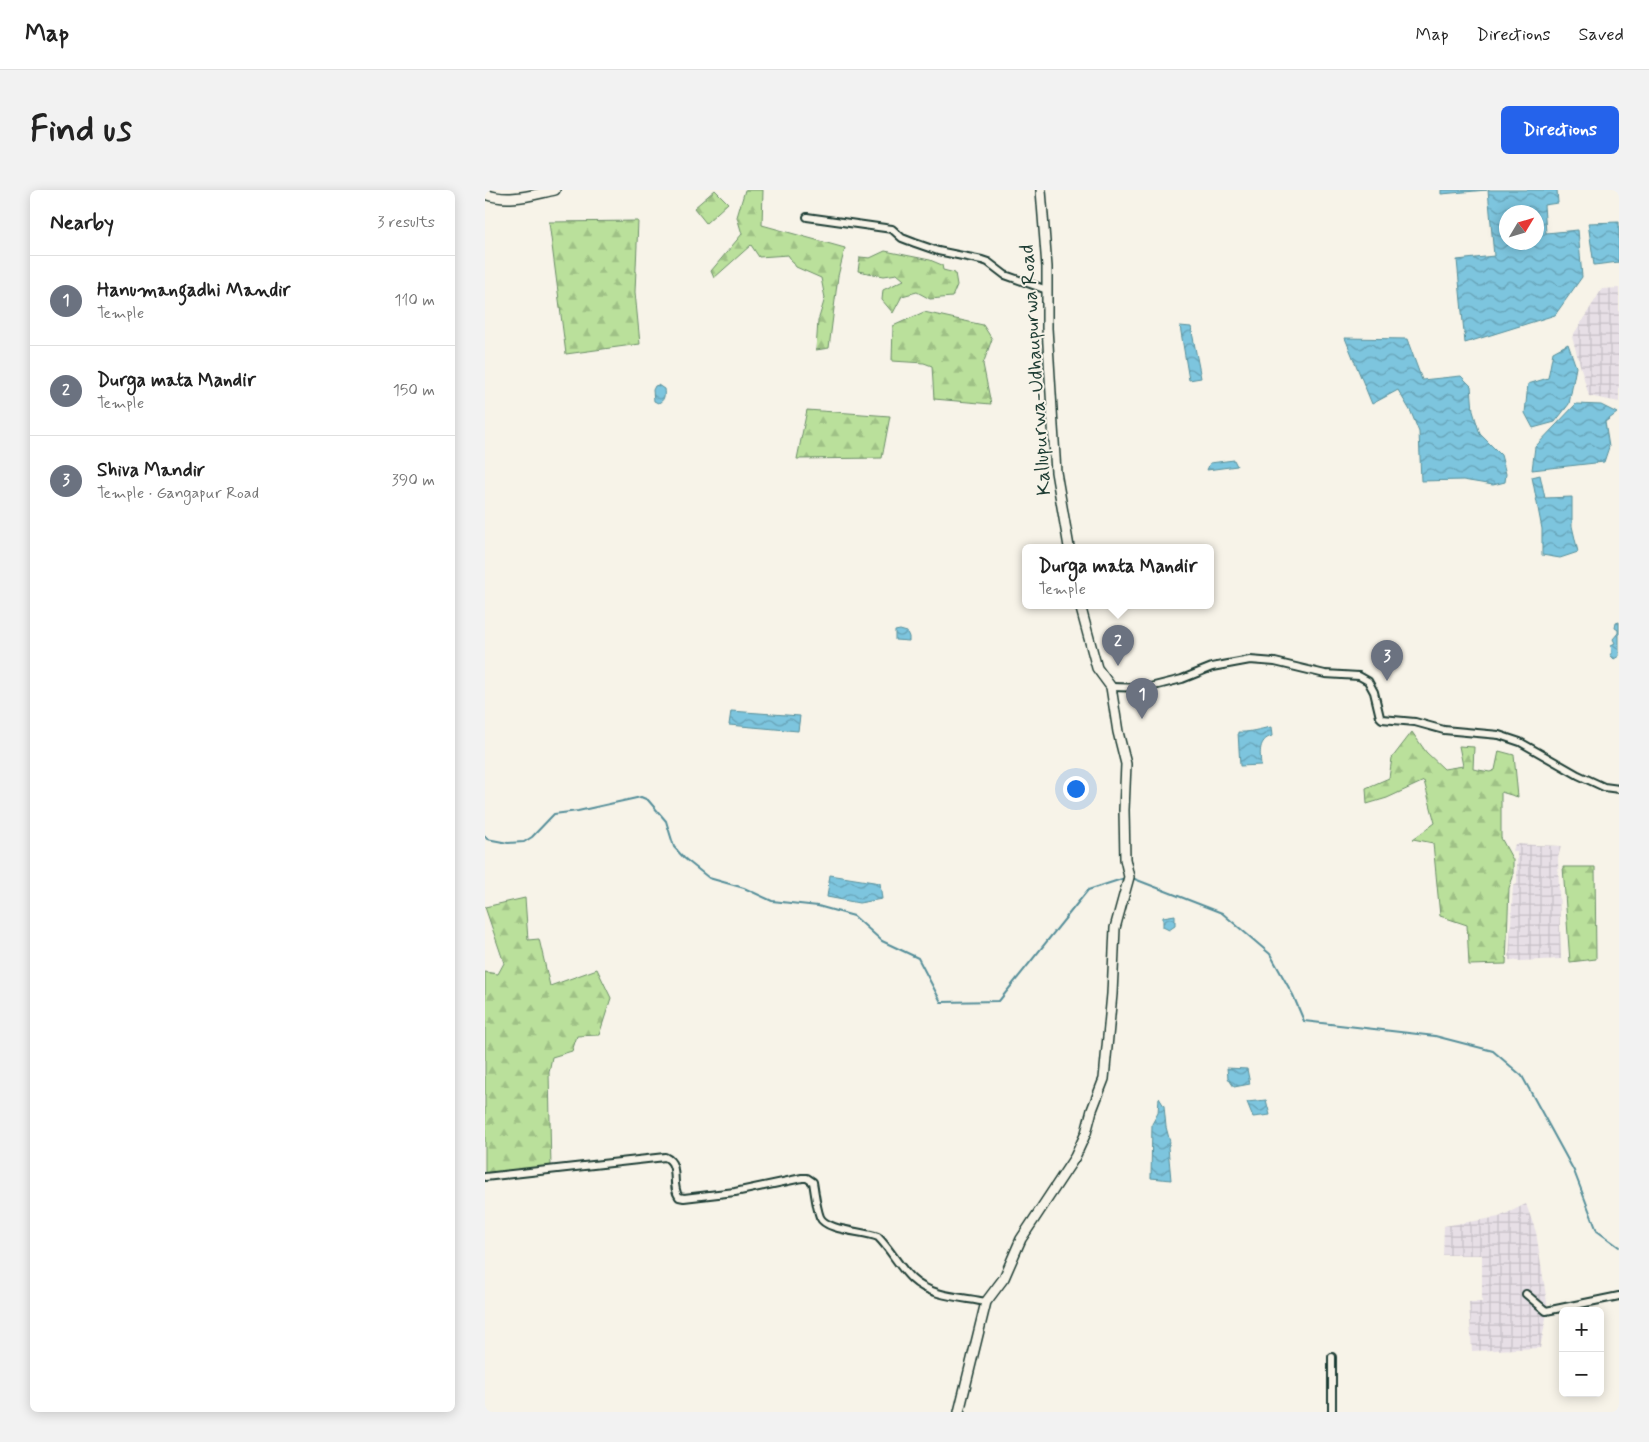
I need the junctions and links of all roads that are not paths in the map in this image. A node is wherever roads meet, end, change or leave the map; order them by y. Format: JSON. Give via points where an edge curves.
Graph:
{"nodes":[{"id":1,"x":555,"y":190,"type":"edge"},
{"id":2,"x":1041,"y":190,"type":"edge"},
{"id":3,"x":485,"y":194,"type":"edge"},
{"id":4,"x":807,"y":217,"type":"dead end"},
{"id":5,"x":1047,"y":290,"type":"junction"},
{"id":6,"x":1068,"y":544,"type":"edge"},
{"id":7,"x":1081,"y":609,"type":"edge"},
{"id":8,"x":1111,"y":686,"type":"junction"},
{"id":9,"x":1619,"y":789,"type":"edge"},
{"id":10,"x":485,"y":1177,"type":"edge"},
{"id":11,"x":1526,"y":1294,"type":"dead end"},
{"id":12,"x":1619,"y":1296,"type":"edge"},
{"id":13,"x":986,"y":1302,"type":"junction"},
{"id":14,"x":1332,"y":1357,"type":"dead end"},
{"id":15,"x":959,"y":1412,"type":"edge"},
{"id":16,"x":1332,"y":1412,"type":"edge"}],
"edges":[{"from":1,"to":3,"type":"street","via":[[497,199]]},
{"from":2,"to":5,"type":"street","name":"Kallupurwa-Udhaupurwa Road"},
{"from":4,"to":5,"type":"street","via":[[892,229],[902,238],[938,251],[988,262],[1005,275]]},
{"from":5,"to":6,"type":"street","name":"Kallupurwa-Udhaupurwa Road","via":[[1056,472]]},
{"from":7,"to":8,"type":"street","via":[[1097,668]]},
{"from":8,"to":9,"type":"street","via":[[1146,688],[1212,667],[1250,660],[1275,662],[1325,674],[1359,676],[1368,681],[1383,719],[1415,722],[1444,730],[1499,735],[1520,742],[1577,775],[1604,787]]},
{"from":8,"to":13,"type":"street","via":[[1126,764],[1125,859],[1129,877],[1115,928],[1104,1079],[1075,1157],[1021,1238],[1004,1278]]},
{"from":10,"to":13,"type":"street","via":[[665,1157],[673,1164],[675,1193],[684,1198],[807,1178],[813,1182],[820,1217],[824,1222],[878,1237],[913,1280],[927,1290]]},
{"from":11,"to":12,"type":"street","via":[[1546,1310]]},
{"from":13,"to":15,"type":"street"},
{"from":14,"to":16,"type":"street"}]}
